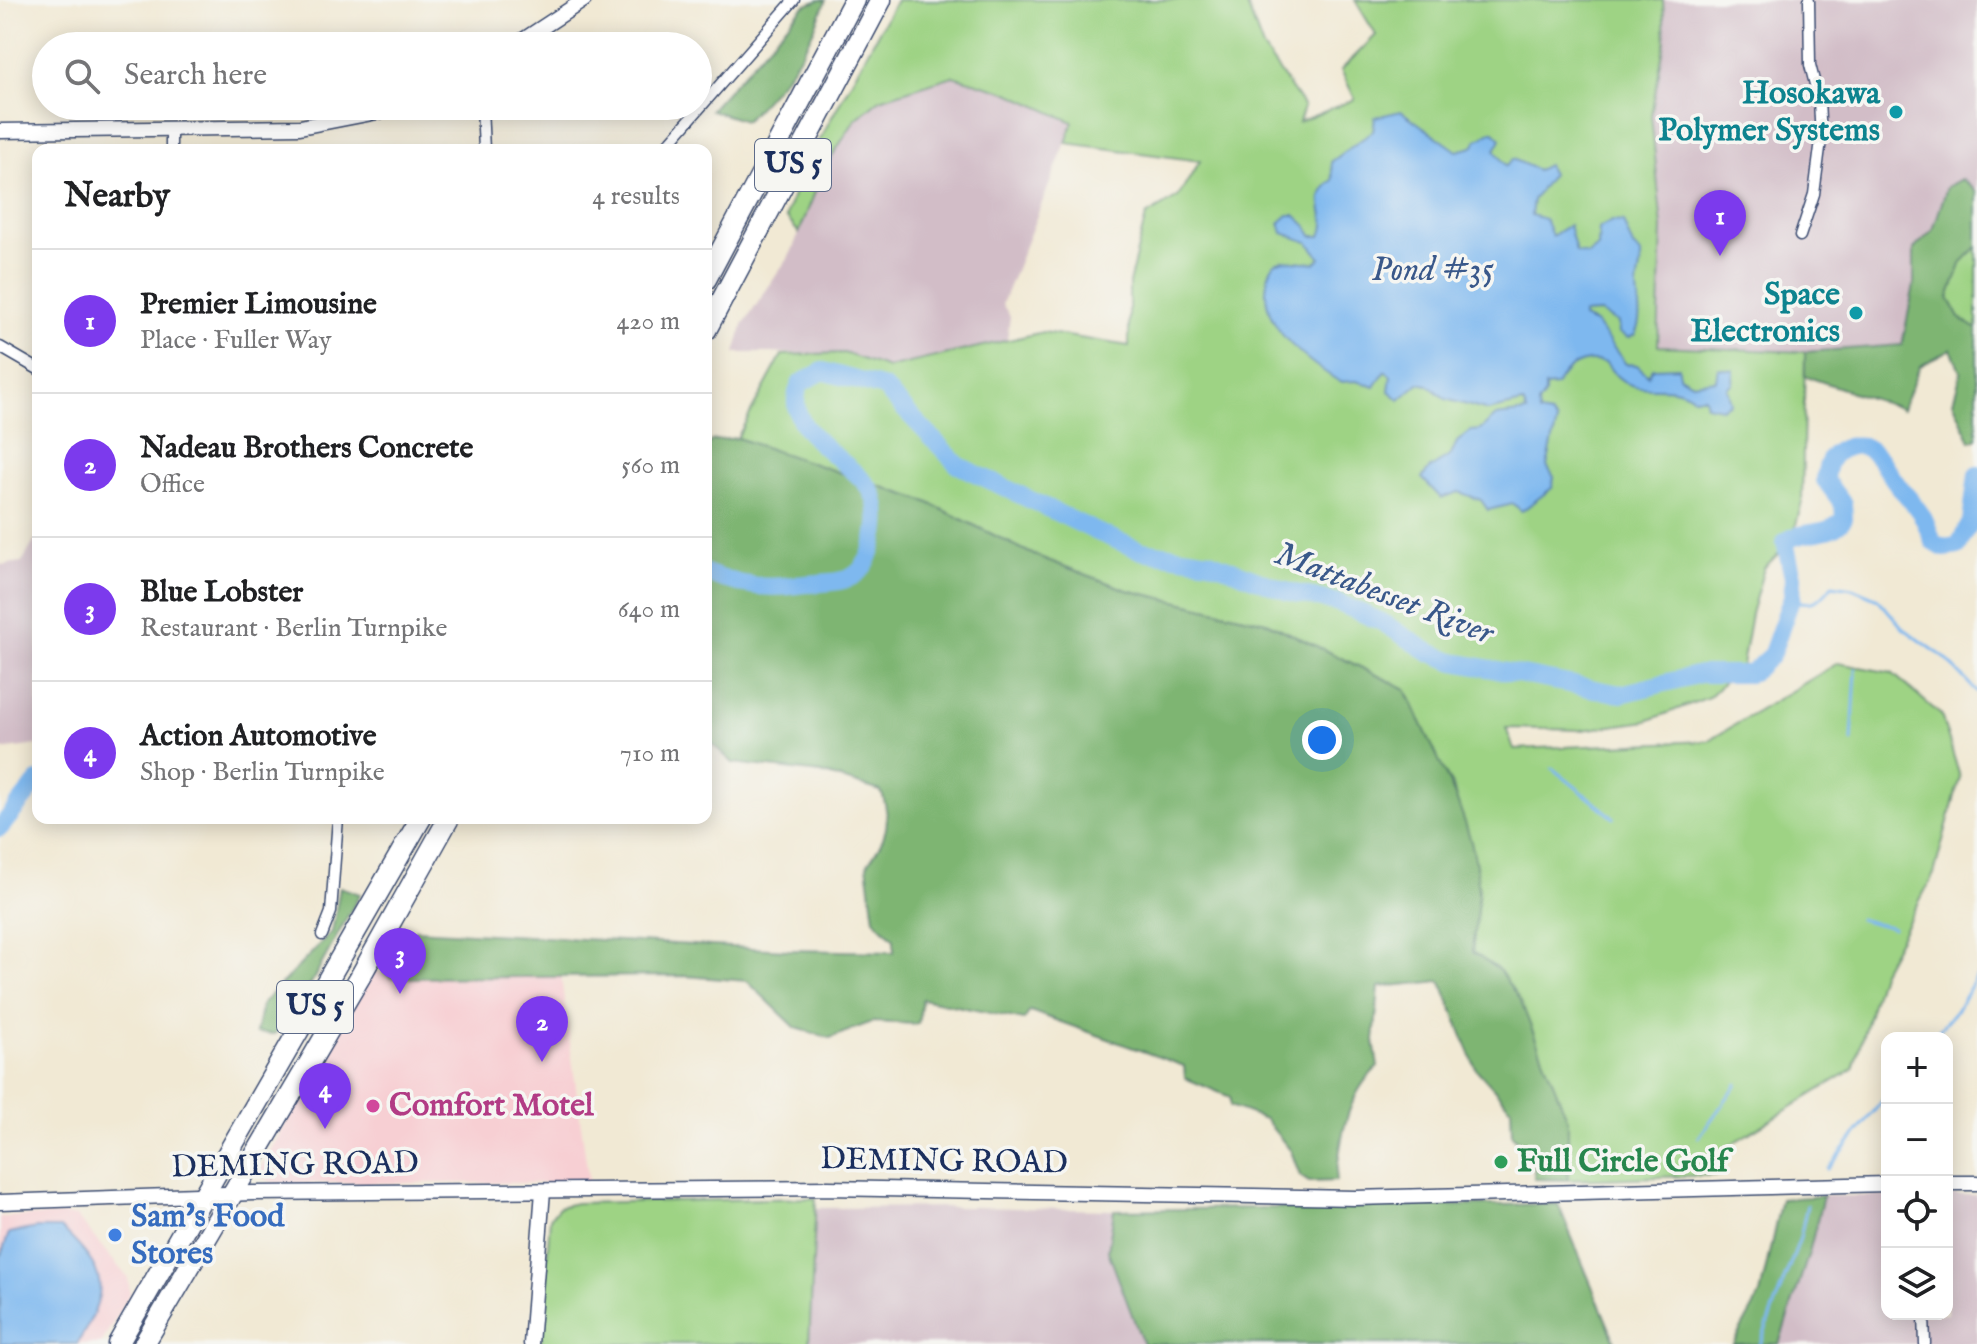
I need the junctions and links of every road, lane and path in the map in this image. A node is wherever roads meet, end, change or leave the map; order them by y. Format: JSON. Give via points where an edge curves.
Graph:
{"nodes":[{"id":1,"x":584,"y":0,"type":"edge"},
{"id":2,"x":794,"y":0,"type":"edge"},
{"id":3,"x":854,"y":0,"type":"edge"},
{"id":4,"x":881,"y":0,"type":"edge"},
{"id":5,"x":1809,"y":0,"type":"edge"},
{"id":6,"x":535,"y":32,"type":"edge"},
{"id":7,"x":712,"y":94,"type":"edge"},
{"id":8,"x":336,"y":120,"type":"edge"},
{"id":9,"x":483,"y":120,"type":"edge"},
{"id":10,"x":689,"y":120,"type":"edge"},
{"id":11,"x":0,"y":131,"type":"edge"},
{"id":12,"x":171,"y":132,"type":"junction"},
{"id":13,"x":171,"y":144,"type":"edge"},
{"id":14,"x":484,"y":144,"type":"edge"},
{"id":15,"x":668,"y":144,"type":"edge"},
{"id":16,"x":1800,"y":236,"type":"dead end"},
{"id":17,"x":712,"y":268,"type":"edge"},
{"id":18,"x":712,"y":319,"type":"edge"},
{"id":19,"x":0,"y":347,"type":"edge"},
{"id":20,"x":32,"y":366,"type":"edge"},
{"id":21,"x":338,"y":824,"type":"edge"},
{"id":22,"x":418,"y":824,"type":"edge"},
{"id":23,"x":446,"y":824,"type":"edge"},
{"id":24,"x":322,"y":935,"type":"dead end"},
{"id":25,"x":1953,"y":1183,"type":"edge"},
{"id":26,"x":1977,"y":1183,"type":"edge"},
{"id":27,"x":1881,"y":1184,"type":"edge"},
{"id":28,"x":543,"y":1191,"type":"junction"},
{"id":29,"x":207,"y":1194,"type":"junction"},
{"id":30,"x":234,"y":1194,"type":"junction"},
{"id":31,"x":0,"y":1202,"type":"edge"},
{"id":32,"x":1924,"y":1320,"type":"edge"},
{"id":33,"x":118,"y":1344,"type":"edge"},
{"id":34,"x":144,"y":1344,"type":"edge"},
{"id":35,"x":531,"y":1344,"type":"edge"},
{"id":36,"x":1925,"y":1344,"type":"edge"}],
"edges":[{"from":1,"to":6,"type":"street"},
{"from":2,"to":7,"type":"street"},
{"from":3,"to":17,"type":"highway","number":"US 5"},
{"from":4,"to":18,"type":"highway","number":"US 5"},
{"from":5,"to":16,"type":"street","via":[[1810,65],[1821,140],[1814,194]]},
{"from":8,"to":12,"type":"street","via":[[300,127]]},
{"from":9,"to":14,"type":"street"},
{"from":10,"to":15,"type":"street"},
{"from":11,"to":12,"type":"street"},
{"from":12,"to":13,"type":"street"},
{"from":19,"to":20,"type":"street"},
{"from":21,"to":24,"type":"street","via":[[331,912]]},
{"from":22,"to":29,"type":"highway","number":"US 5"},
{"from":23,"to":30,"type":"highway","number":"US 5"},
{"from":25,"to":26,"type":"street"},
{"from":27,"to":28,"type":"street","name":"DEMING ROAD","via":[[1355,1198],[835,1188]]},
{"from":28,"to":30,"type":"street","name":"DEMING ROAD"},
{"from":28,"to":35,"type":"street"},
{"from":29,"to":30,"type":"street","name":"DEMING ROAD"},
{"from":29,"to":31,"type":"street","name":"DEMING ROAD"},
{"from":29,"to":33,"type":"highway","number":"US 5"},
{"from":30,"to":34,"type":"highway","number":"US 5"},
{"from":32,"to":36,"type":"street"}]}
